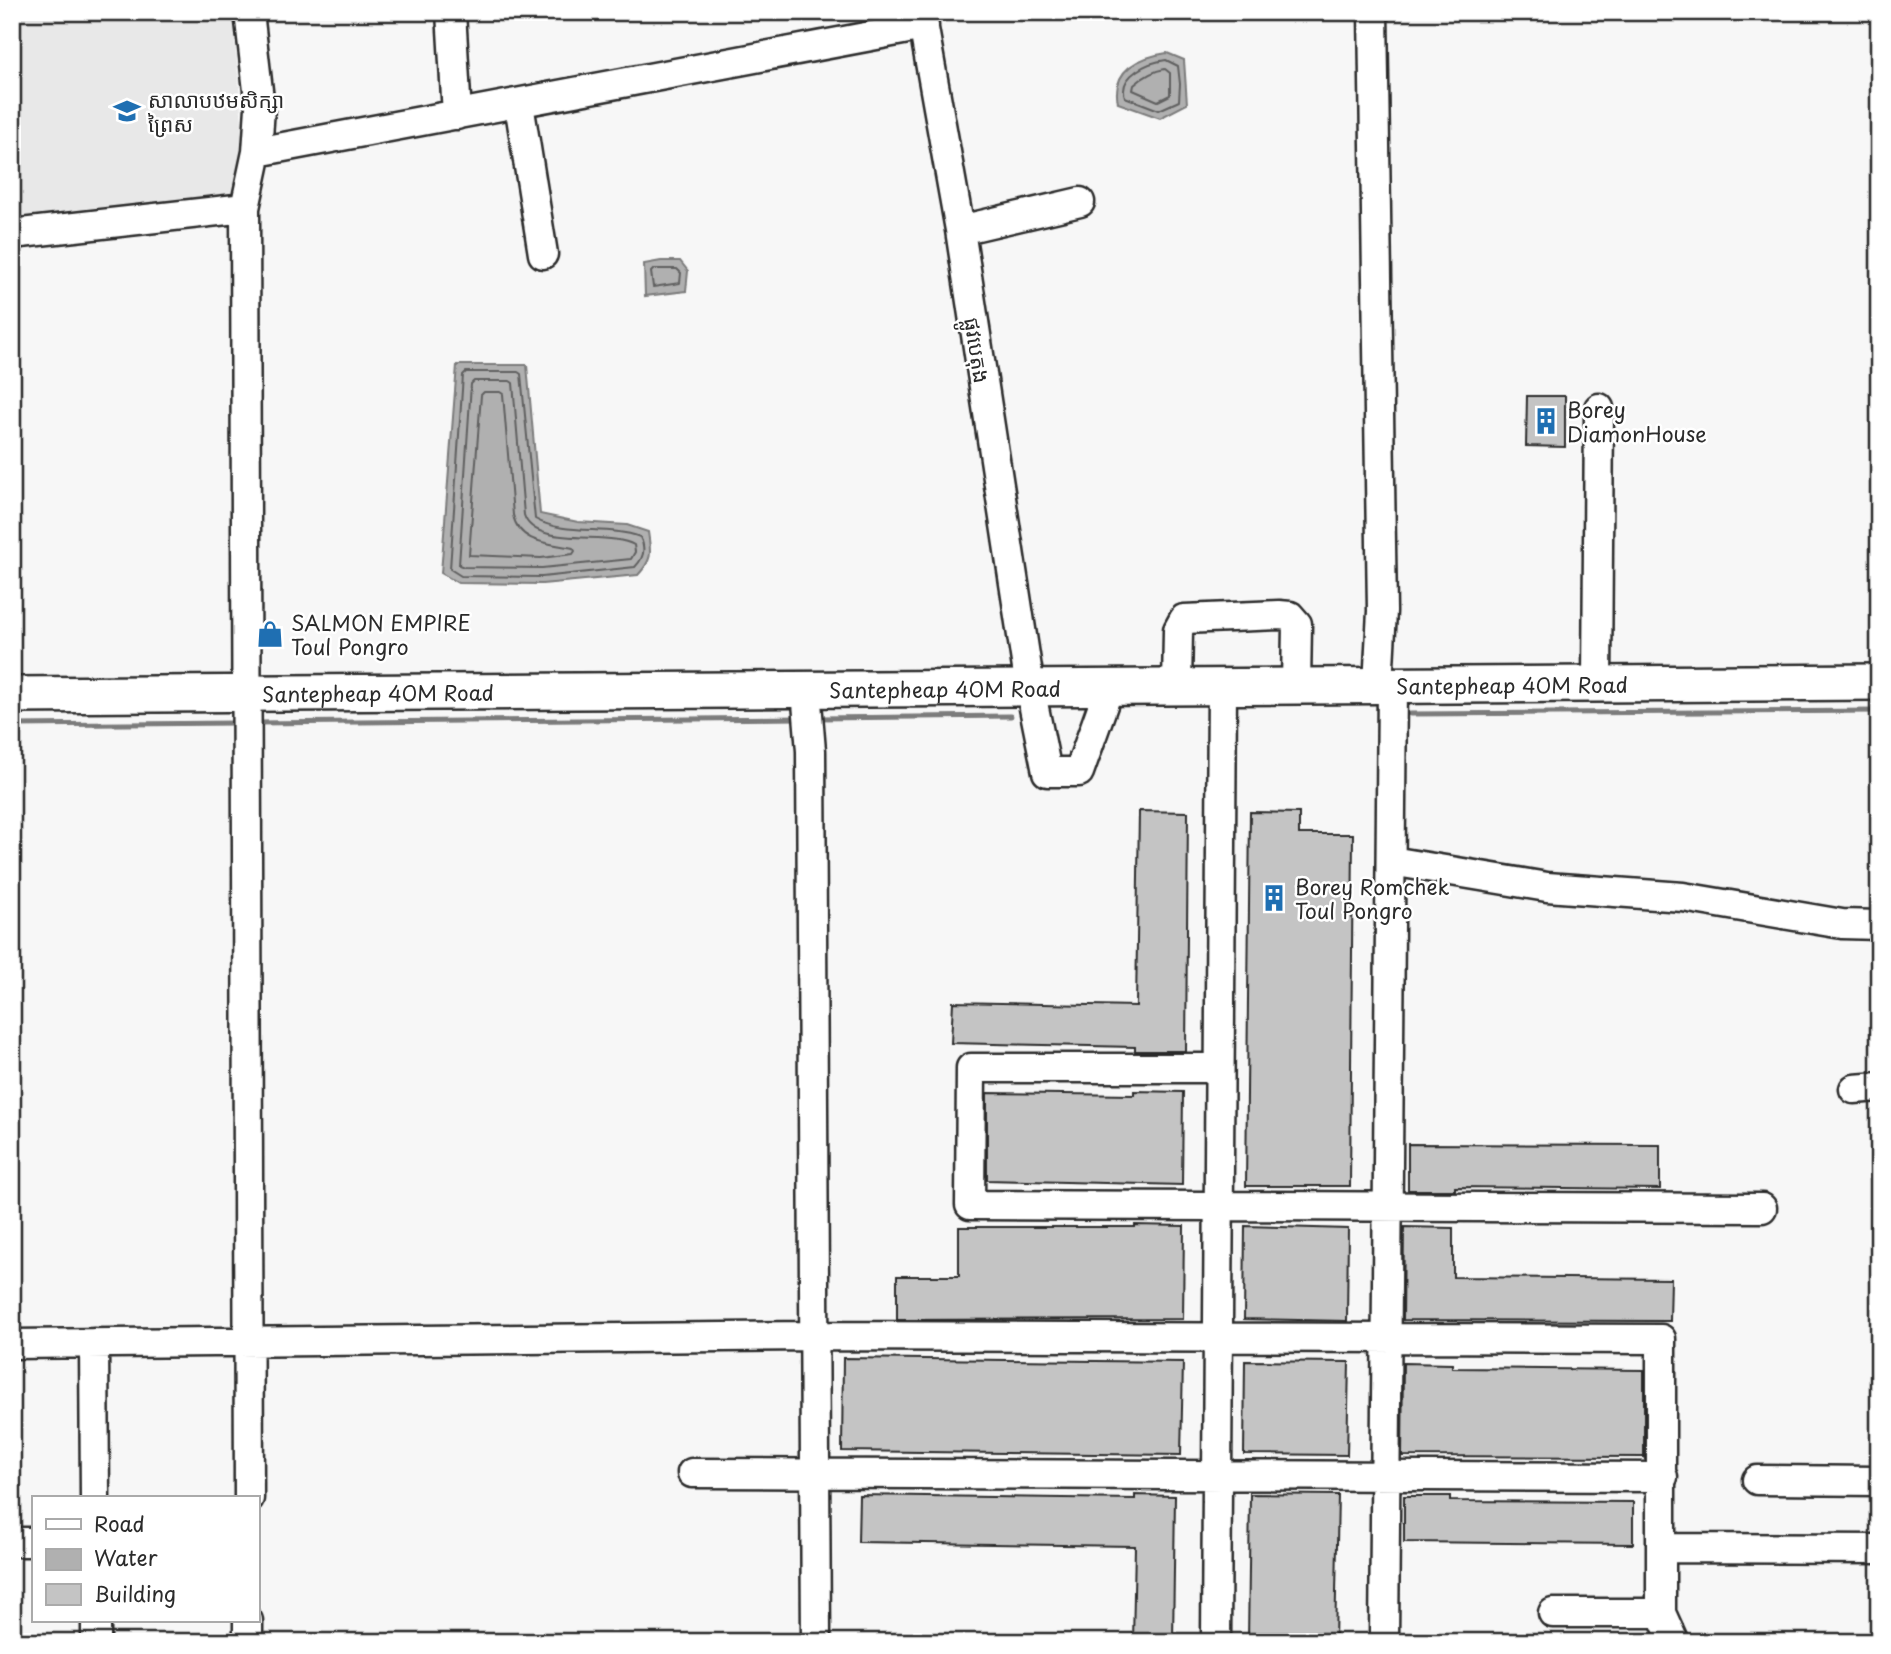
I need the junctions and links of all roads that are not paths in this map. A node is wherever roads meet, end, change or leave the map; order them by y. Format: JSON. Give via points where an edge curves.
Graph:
{"nodes":[{"id":1,"x":249,"y":12,"type":"edge"},
{"id":2,"x":450,"y":12,"type":"edge"},
{"id":3,"x":1373,"y":12,"type":"edge"},
{"id":4,"x":922,"y":19,"type":"edge"},
{"id":5,"x":519,"y":104,"type":"junction"},
{"id":6,"x":457,"y":115,"type":"junction"},
{"id":7,"x":257,"y":152,"type":"junction"},
{"id":8,"x":1080,"y":202,"type":"dead end"},
{"id":9,"x":245,"y":208,"type":"junction"},
{"id":10,"x":960,"y":230,"type":"junction"},
{"id":11,"x":12,"y":234,"type":"edge"},
{"id":12,"x":543,"y":254,"type":"dead end"},
{"id":13,"x":1599,"y":408,"type":"dead end"},
{"id":14,"x":1879,"y":682,"type":"edge"},
{"id":15,"x":1597,"y":684,"type":"junction"},
{"id":16,"x":1385,"y":685,"type":"junction"},
{"id":17,"x":1222,"y":686,"type":"junction"},
{"id":18,"x":1296,"y":686,"type":"junction"},
{"id":19,"x":1177,"y":687,"type":"junction"},
{"id":20,"x":1030,"y":688,"type":"junction"},
{"id":21,"x":1109,"y":688,"type":"junction"},
{"id":22,"x":12,"y":695,"type":"edge"},
{"id":23,"x":808,"y":698,"type":"junction"},
{"id":24,"x":245,"y":703,"type":"junction"},
{"id":25,"x":1391,"y":861,"type":"junction"},
{"id":26,"x":1879,"y":925,"type":"edge"},
{"id":27,"x":1219,"y":1068,"type":"junction"},
{"id":28,"x":1219,"y":1206,"type":"junction"},
{"id":29,"x":1387,"y":1207,"type":"junction"},
{"id":30,"x":1762,"y":1208,"type":"dead end"},
{"id":31,"x":814,"y":1336,"type":"junction"},
{"id":32,"x":1218,"y":1337,"type":"junction"},
{"id":33,"x":1387,"y":1337,"type":"junction"},
{"id":34,"x":249,"y":1342,"type":"junction"},
{"id":35,"x":93,"y":1343,"type":"junction"},
{"id":36,"x":12,"y":1344,"type":"edge"},
{"id":37,"x":692,"y":1473,"type":"dead end"},
{"id":38,"x":815,"y":1475,"type":"junction"},
{"id":39,"x":1217,"y":1475,"type":"junction"},
{"id":40,"x":1385,"y":1475,"type":"junction"},
{"id":41,"x":1663,"y":1477,"type":"junction"},
{"id":42,"x":1757,"y":1480,"type":"dead end"},
{"id":43,"x":1879,"y":1481,"type":"edge"},
{"id":44,"x":95,"y":1496,"type":"edge"},
{"id":45,"x":249,"y":1496,"type":"edge"},
{"id":46,"x":12,"y":1542,"type":"edge"},
{"id":47,"x":32,"y":1542,"type":"edge"},
{"id":48,"x":1661,"y":1548,"type":"junction"},
{"id":49,"x":1879,"y":1549,"type":"edge"},
{"id":50,"x":1553,"y":1613,"type":"dead end"},
{"id":51,"x":1661,"y":1613,"type":"junction"},
{"id":52,"x":96,"y":1622,"type":"edge"},
{"id":53,"x":248,"y":1622,"type":"edge"},
{"id":54,"x":96,"y":1642,"type":"edge"},
{"id":55,"x":248,"y":1642,"type":"edge"},
{"id":56,"x":816,"y":1642,"type":"edge"},
{"id":57,"x":1216,"y":1642,"type":"edge"},
{"id":58,"x":1384,"y":1642,"type":"edge"},
{"id":59,"x":1674,"y":1642,"type":"edge"}],
"edges":[{"from":1,"to":7,"type":"street","via":[[260,108]]},
{"from":2,"to":6,"type":"street"},
{"from":3,"to":16,"type":"street"},
{"from":4,"to":5,"type":"street"},
{"from":4,"to":10,"type":"street","name":"ផ្លូវបេតុង"},
{"from":5,"to":6,"type":"street"},
{"from":5,"to":12,"type":"street"},
{"from":6,"to":7,"type":"street"},
{"from":7,"to":9,"type":"street"},
{"from":8,"to":10,"type":"street"},
{"from":9,"to":11,"type":"street"},
{"from":9,"to":24,"type":"street"},
{"from":10,"to":20,"type":"street","name":"ផ្លូវបេតុង"},
{"from":13,"to":15,"type":"street"},
{"from":14,"to":15,"type":"main road","name":"Santepheap 40M Road"},
{"from":15,"to":16,"type":"main road","name":"Santepheap 40M Road"},
{"from":16,"to":18,"type":"main road","name":"Santepheap 40M Road"},
{"from":16,"to":25,"type":"street"},
{"from":17,"to":18,"type":"main road","name":"Santepheap 40M Road"},
{"from":17,"to":19,"type":"main road","name":"Santepheap 40M Road"},
{"from":17,"to":27,"type":"street"},
{"from":18,"to":19,"type":"street","via":[[1297,624],[1290,616],[1279,615],[1184,619],[1178,630]]},
{"from":19,"to":21,"type":"main road","name":"Santepheap 40M Road"},
{"from":20,"to":21,"type":"main road","name":"Santepheap 40M Road"},
{"from":20,"to":21,"type":"street","name":"ផ្លូវបេតុង","via":[[1047,772],[1079,772]]},
{"from":20,"to":23,"type":"main road","name":"Santepheap 40M Road"},
{"from":22,"to":24,"type":"main road","name":"Santepheap 40M Road"},
{"from":23,"to":24,"type":"main road","name":"Santepheap 40M Road"},
{"from":23,"to":31,"type":"street"},
{"from":24,"to":34,"type":"street"},
{"from":25,"to":26,"type":"street","via":[[1548,887],[1684,897],[1842,924]]},
{"from":25,"to":29,"type":"street"},
{"from":27,"to":28,"type":"street"},
{"from":27,"to":28,"type":"street","via":[[971,1068],[970,1205]]},
{"from":28,"to":29,"type":"street"},
{"from":28,"to":32,"type":"street"},
{"from":29,"to":30,"type":"street"},
{"from":29,"to":33,"type":"street"},
{"from":31,"to":32,"type":"street"},
{"from":31,"to":34,"type":"street"},
{"from":31,"to":38,"type":"street"},
{"from":32,"to":33,"type":"street"},
{"from":32,"to":39,"type":"street"},
{"from":33,"to":40,"type":"street"},
{"from":33,"to":41,"type":"street","via":[[1661,1339]]},
{"from":34,"to":35,"type":"street"},
{"from":34,"to":45,"type":"street"},
{"from":35,"to":36,"type":"street"},
{"from":35,"to":44,"type":"street"},
{"from":37,"to":38,"type":"street"},
{"from":38,"to":39,"type":"street"},
{"from":38,"to":56,"type":"street"},
{"from":39,"to":40,"type":"street"},
{"from":39,"to":57,"type":"street"},
{"from":40,"to":41,"type":"street"},
{"from":40,"to":58,"type":"street"},
{"from":41,"to":48,"type":"street"},
{"from":42,"to":43,"type":"street"},
{"from":46,"to":47,"type":"street"},
{"from":48,"to":49,"type":"street"},
{"from":48,"to":51,"type":"street"},
{"from":50,"to":51,"type":"street"},
{"from":51,"to":59,"type":"street"},
{"from":52,"to":54,"type":"street"},
{"from":53,"to":55,"type":"street"}]}
